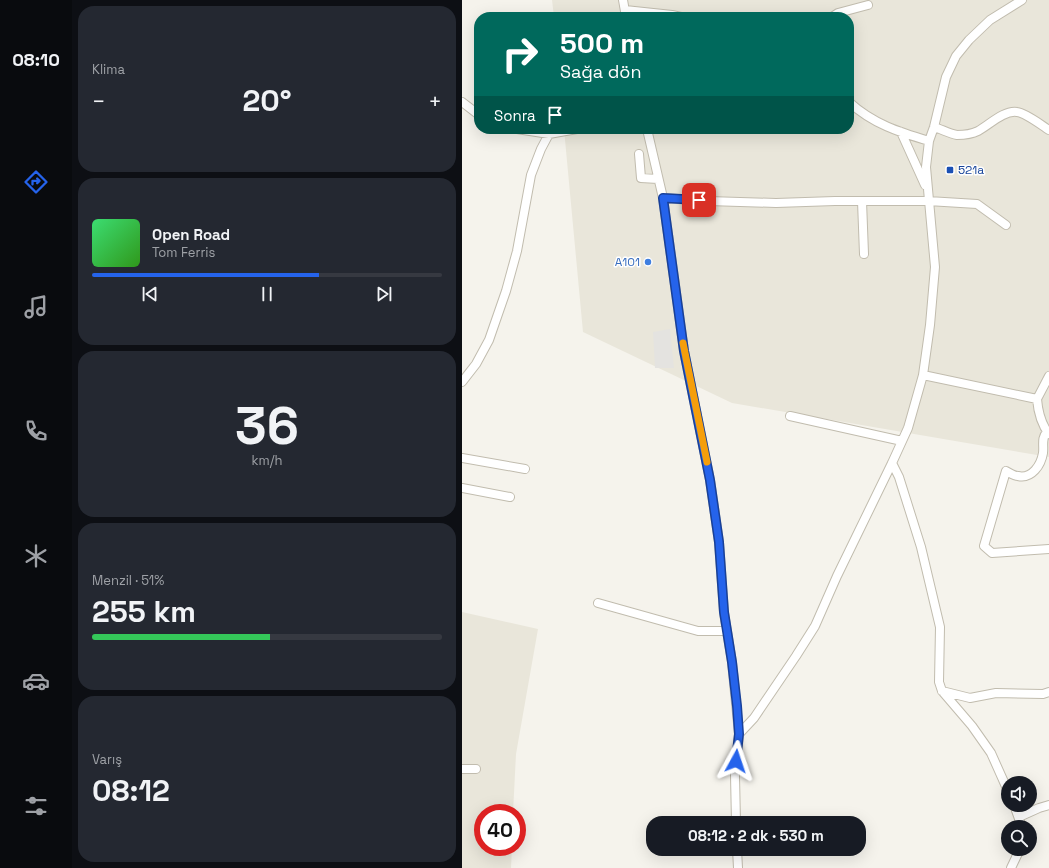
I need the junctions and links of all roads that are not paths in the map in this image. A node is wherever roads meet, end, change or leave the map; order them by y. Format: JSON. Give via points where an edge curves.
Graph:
{"nodes":[{"id":1,"x":622,"y":0,"type":"edge"},
{"id":2,"x":1022,"y":0,"type":"edge"},
{"id":3,"x":868,"y":5,"type":"dead end"},
{"id":4,"x":625,"y":12,"type":"edge"},
{"id":5,"x":842,"y":12,"type":"edge"},
{"id":6,"x":462,"y":102,"type":"edge"},
{"id":7,"x":854,"y":107,"type":"edge"},
{"id":8,"x":474,"y":111,"type":"edge"},
{"id":9,"x":934,"y":127,"type":"junction"},
{"id":10,"x":1049,"y":130,"type":"edge"},
{"id":11,"x":901,"y":132,"type":"junction"},
{"id":12,"x":549,"y":134,"type":"edge"},
{"id":13,"x":648,"y":134,"type":"edge"},
{"id":14,"x":929,"y":141,"type":"junction"},
{"id":15,"x":639,"y":154,"type":"dead end"},
{"id":16,"x":658,"y":179,"type":"junction"},
{"id":17,"x":927,"y":191,"type":"junction"},
{"id":18,"x":663,"y":198,"type":"junction"},
{"id":19,"x":862,"y":201,"type":"junction"},
{"id":20,"x":928,"y":201,"type":"junction"},
{"id":21,"x":1006,"y":225,"type":"dead end"},
{"id":22,"x":864,"y":254,"type":"dead end"},
{"id":23,"x":923,"y":375,"type":"junction"},
{"id":24,"x":1049,"y":376,"type":"edge"},
{"id":25,"x":462,"y":382,"type":"edge"},
{"id":26,"x":1037,"y":399,"type":"junction"},
{"id":27,"x":790,"y":416,"type":"dead end"},
{"id":28,"x":1048,"y":433,"type":"edge"},
{"id":29,"x":902,"y":441,"type":"junction"},
{"id":30,"x":462,"y":458,"type":"edge"},
{"id":31,"x":892,"y":463,"type":"junction"},
{"id":32,"x":525,"y":469,"type":"dead end"},
{"id":33,"x":462,"y":488,"type":"edge"},
{"id":34,"x":510,"y":497,"type":"dead end"},
{"id":35,"x":1049,"y":549,"type":"edge"},
{"id":36,"x":598,"y":603,"type":"dead end"},
{"id":37,"x":727,"y":631,"type":"junction"},
{"id":38,"x":942,"y":691,"type":"junction"},
{"id":39,"x":1049,"y":692,"type":"edge"},
{"id":40,"x":739,"y":734,"type":"junction"},
{"id":41,"x":462,"y":769,"type":"edge"},
{"id":42,"x":476,"y":769,"type":"dead end"},
{"id":43,"x":1001,"y":776,"type":"edge"},
{"id":44,"x":1049,"y":805,"type":"edge"},
{"id":45,"x":1017,"y":812,"type":"edge"},
{"id":46,"x":736,"y":816,"type":"edge"},
{"id":47,"x":1019,"y":817,"type":"junction"},
{"id":48,"x":1020,"y":820,"type":"edge"},
{"id":49,"x":737,"y":856,"type":"edge"},
{"id":50,"x":1017,"y":856,"type":"edge"},
{"id":51,"x":738,"y":868,"type":"edge"},
{"id":52,"x":1011,"y":868,"type":"edge"}],
"edges":[{"from":1,"to":4,"type":"street"},
{"from":2,"to":9,"type":"street","via":[[990,20],[956,56],[946,77]]},
{"from":3,"to":5,"type":"street"},
{"from":6,"to":8,"type":"street"},
{"from":7,"to":11,"type":"street","via":[[875,121]]},
{"from":9,"to":10,"type":"street","via":[[956,135],[968,134],[1008,113],[1016,112]]},
{"from":9,"to":14,"type":"street"},
{"from":11,"to":14,"type":"street"},
{"from":11,"to":17,"type":"street"},
{"from":12,"to":25,"type":"street","via":[[531,175],[517,251],[506,291],[488,342]]},
{"from":13,"to":16,"type":"street"},
{"from":14,"to":17,"type":"street"},
{"from":15,"to":16,"type":"street","via":[[641,178]]},
{"from":16,"to":18,"type":"street"},
{"from":17,"to":20,"type":"street"},
{"from":18,"to":19,"type":"street","via":[[776,203]]},
{"from":18,"to":37,"type":"street","via":[[684,351],[710,480],[719,542]]},
{"from":19,"to":20,"type":"street"},
{"from":19,"to":22,"type":"street"},
{"from":20,"to":21,"type":"street","via":[[977,204]]},
{"from":20,"to":23,"type":"street","via":[[935,267]]},
{"from":23,"to":26,"type":"street"},
{"from":23,"to":29,"type":"street"},
{"from":24,"to":26,"type":"street"},
{"from":26,"to":28,"type":"street","via":[[1039,414]]},
{"from":27,"to":29,"type":"street"},
{"from":28,"to":35,"type":"street","via":[[1043,437],[1044,449],[1034,472],[1019,477],[1006,471],[984,546],[992,553]]},
{"from":29,"to":31,"type":"street"},
{"from":30,"to":32,"type":"street"},
{"from":31,"to":38,"type":"street","via":[[921,547],[940,627],[939,682]]},
{"from":31,"to":40,"type":"street","via":[[814,626],[754,718]]},
{"from":33,"to":34,"type":"street"},
{"from":36,"to":37,"type":"street","via":[[698,631]]},
{"from":37,"to":40,"type":"street"},
{"from":38,"to":39,"type":"street","via":[[970,698],[996,693]]},
{"from":38,"to":43,"type":"street","via":[[991,753]]},
{"from":40,"to":46,"type":"street","via":[[735,775]]},
{"from":41,"to":42,"type":"street"},
{"from":44,"to":47,"type":"street"},
{"from":45,"to":47,"type":"street"},
{"from":47,"to":48,"type":"street"},
{"from":49,"to":51,"type":"street"},
{"from":50,"to":52,"type":"street"}]}
